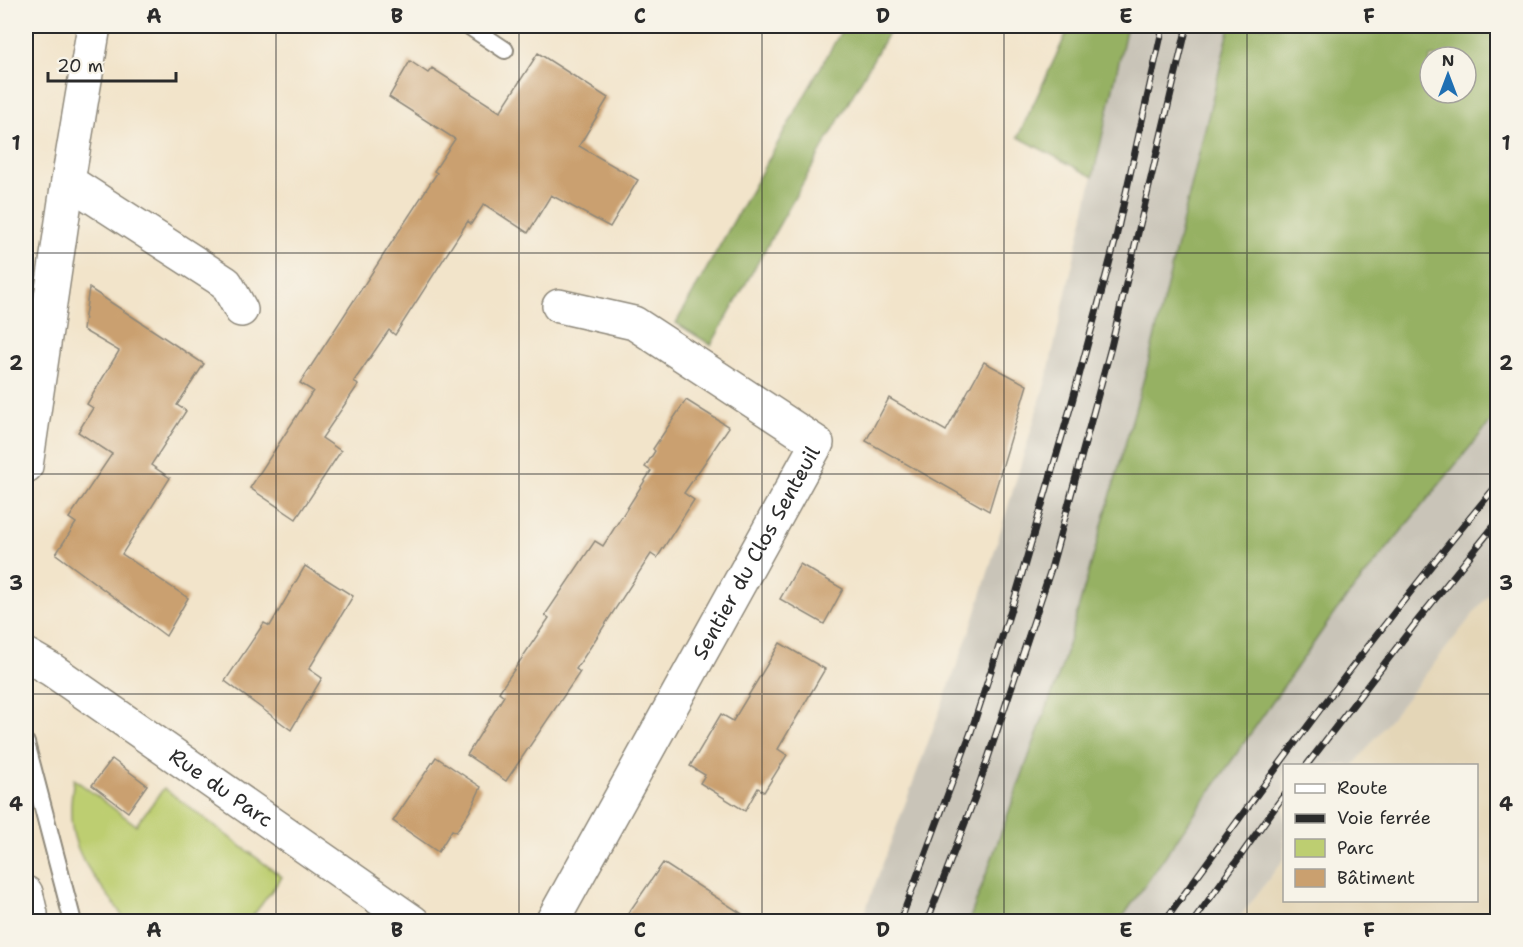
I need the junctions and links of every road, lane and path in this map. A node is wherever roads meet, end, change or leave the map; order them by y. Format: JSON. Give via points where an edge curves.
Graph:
{"nodes":[{"id":1,"x":94,"y":26,"type":"edge"},
{"id":2,"x":469,"y":26,"type":"edge"},
{"id":3,"x":505,"y":50,"type":"dead end"},
{"id":4,"x":68,"y":180,"type":"junction"},
{"id":5,"x":559,"y":306,"type":"dead end"},
{"id":6,"x":241,"y":310,"type":"dead end"},
{"id":7,"x":26,"y":466,"type":"edge"},
{"id":8,"x":26,"y":656,"type":"edge"},
{"id":9,"x":26,"y":743,"type":"edge"},
{"id":10,"x":73,"y":921,"type":"edge"},
{"id":11,"x":413,"y":921,"type":"edge"},
{"id":12,"x":552,"y":921,"type":"edge"}],
"edges":[{"from":1,"to":4,"type":"street"},
{"from":2,"to":3,"type":"lane"},
{"from":4,"to":6,"type":"street","via":[[226,283]]},
{"from":4,"to":7,"type":"street"},
{"from":5,"to":12,"type":"street","name":"Sentier du Clos Senteuil","via":[[634,323],[817,443]]},
{"from":8,"to":11,"type":"street","name":"Rue du Parc","via":[[52,670]]},
{"from":9,"to":10,"type":"lane"}]}
